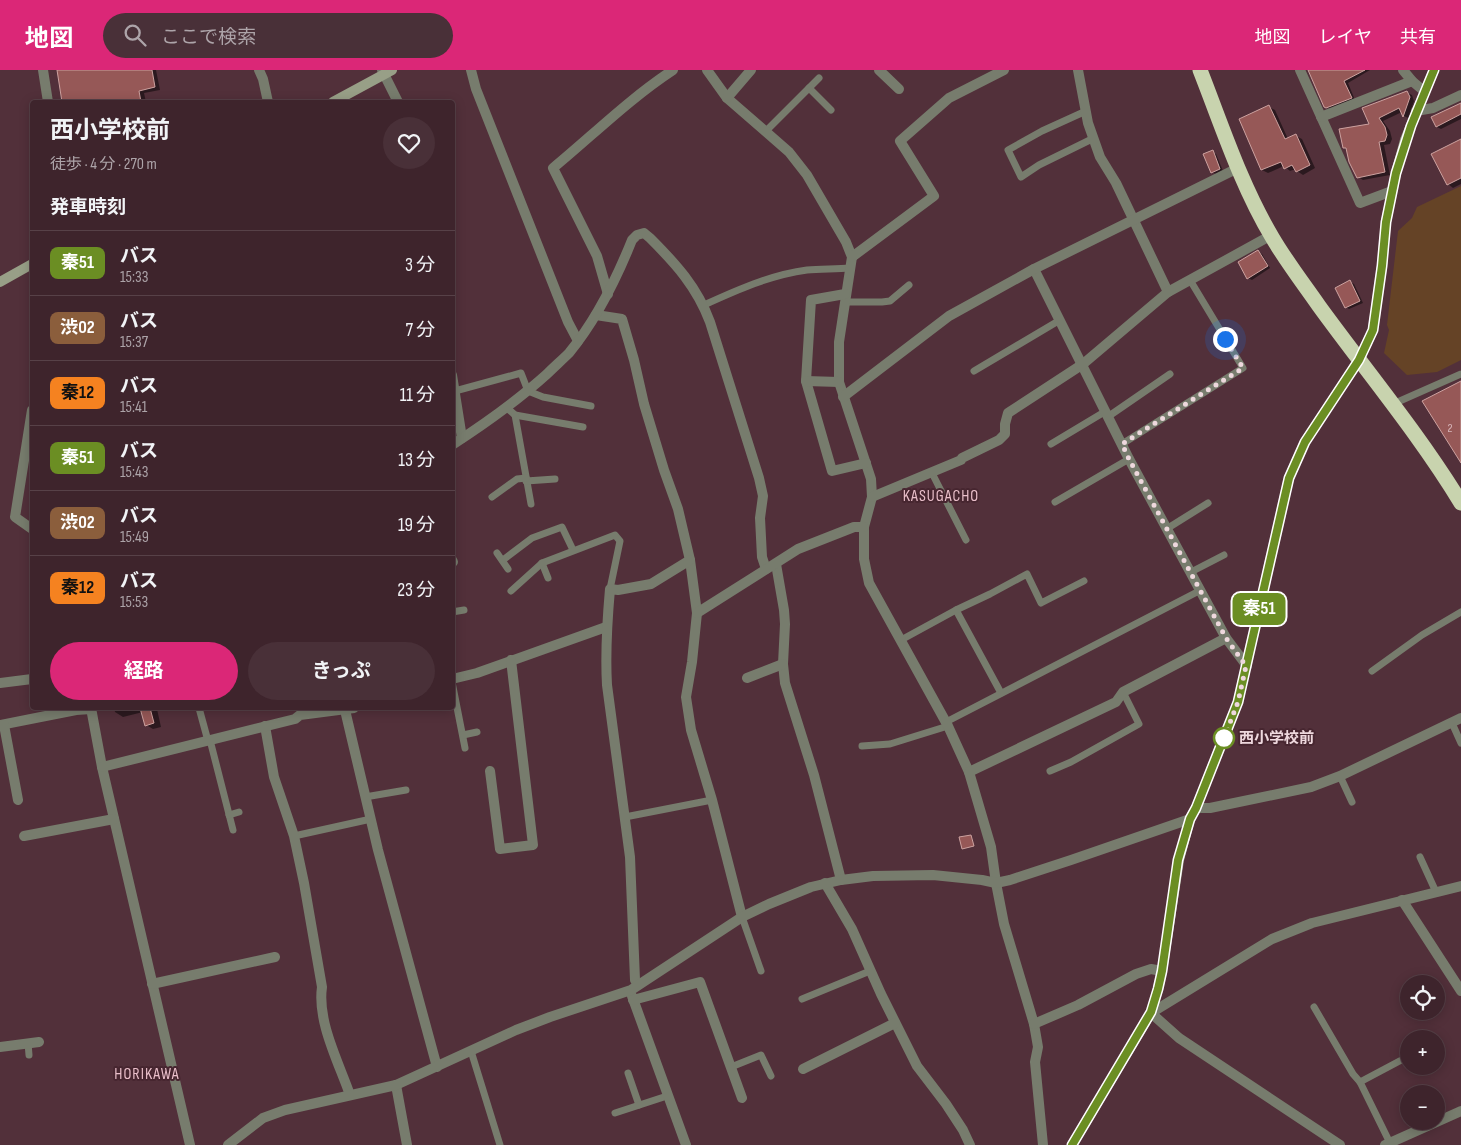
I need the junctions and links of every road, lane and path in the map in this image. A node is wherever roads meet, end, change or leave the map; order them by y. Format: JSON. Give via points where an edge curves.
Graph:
{"nodes":[{"id":1,"x":43,"y":70,"type":"edge"},
{"id":2,"x":259,"y":70,"type":"edge"},
{"id":3,"x":471,"y":70,"type":"edge"},
{"id":4,"x":673,"y":70,"type":"edge"},
{"id":5,"x":707,"y":70,"type":"edge"},
{"id":6,"x":751,"y":70,"type":"edge"},
{"id":7,"x":879,"y":70,"type":"edge"},
{"id":8,"x":1004,"y":70,"type":"edge"},
{"id":9,"x":1078,"y":70,"type":"edge"},
{"id":10,"x":1200,"y":70,"type":"edge"},
{"id":11,"x":1300,"y":70,"type":"edge"},
{"id":12,"x":1403,"y":70,"type":"edge"},
{"id":13,"x":1434,"y":70,"type":"edge"},
{"id":14,"x":386,"y":72,"type":"edge"},
{"id":15,"x":819,"y":78,"type":"dead end"},
{"id":16,"x":1412,"y":80,"type":"junction"},
{"id":17,"x":809,"y":88,"type":"junction"},
{"id":18,"x":899,"y":89,"type":"dead end"},
{"id":19,"x":1424,"y":91,"type":"junction"},
{"id":20,"x":1461,"y":95,"type":"edge"},
{"id":21,"x":727,"y":98,"type":"junction"},
{"id":22,"x":48,"y":100,"type":"edge"},
{"id":23,"x":268,"y":100,"type":"edge"},
{"id":24,"x":337,"y":100,"type":"edge"},
{"id":25,"x":397,"y":100,"type":"edge"},
{"id":26,"x":830,"y":110,"type":"dead end"},
{"id":27,"x":1416,"y":111,"type":"junction"},
{"id":28,"x":1086,"y":112,"type":"junction"},
{"id":29,"x":1321,"y":117,"type":"junction"},
{"id":30,"x":766,"y":131,"type":"junction"},
{"id":31,"x":1094,"y":138,"type":"junction"},
{"id":32,"x":1238,"y":168,"type":"junction"},
{"id":33,"x":1392,"y":191,"type":"junction"},
{"id":34,"x":1133,"y":220,"type":"junction"},
{"id":35,"x":1270,"y":236,"type":"junction"},
{"id":36,"x":852,"y":257,"type":"junction"},
{"id":37,"x":30,"y":265,"type":"edge"},
{"id":38,"x":850,"y":268,"type":"junction"},
{"id":39,"x":1034,"y":268,"type":"junction"},
{"id":40,"x":1190,"y":280,"type":"junction"},
{"id":41,"x":0,"y":282,"type":"edge"},
{"id":42,"x":909,"y":285,"type":"dead end"},
{"id":43,"x":1168,"y":292,"type":"junction"},
{"id":44,"x":608,"y":294,"type":"junction"},
{"id":45,"x":845,"y":298,"type":"junction"},
{"id":46,"x":704,"y":305,"type":"junction"},
{"id":47,"x":596,"y":316,"type":"junction"},
{"id":48,"x":1060,"y":320,"type":"junction"},
{"id":49,"x":578,"y":341,"type":"junction"},
{"id":50,"x":1359,"y":360,"type":"junction"},
{"id":51,"x":1083,"y":364,"type":"junction"},
{"id":52,"x":974,"y":371,"type":"dead end"},
{"id":53,"x":1170,"y":374,"type":"dead end"},
{"id":54,"x":1461,"y":374,"type":"edge"},
{"id":55,"x":806,"y":381,"type":"junction"},
{"id":56,"x":839,"y":382,"type":"junction"},
{"id":57,"x":455,"y":391,"type":"joint"},
{"id":58,"x":528,"y":391,"type":"junction"},
{"id":59,"x":844,"y":397,"type":"junction"},
{"id":60,"x":1392,"y":404,"type":"junction"},
{"id":61,"x":591,"y":406,"type":"dead end"},
{"id":62,"x":511,"y":412,"type":"junction"},
{"id":63,"x":1107,"y":414,"type":"junction"},
{"id":64,"x":30,"y":422,"type":"edge"},
{"id":65,"x":583,"y":428,"type":"dead end"},
{"id":66,"x":462,"y":438,"type":"junction"},
{"id":67,"x":455,"y":443,"type":"edge"},
{"id":68,"x":1051,"y":444,"type":"dead end"},
{"id":69,"x":1122,"y":444,"type":"junction"},
{"id":70,"x":1129,"y":459,"type":"junction"},
{"id":71,"x":866,"y":462,"type":"junction"},
{"id":72,"x":932,"y":473,"type":"junction"},
{"id":73,"x":526,"y":480,"type":"junction"},
{"id":74,"x":555,"y":480,"type":"dead end"},
{"id":75,"x":492,"y":497,"type":"dead end"},
{"id":76,"x":872,"y":497,"type":"junction"},
{"id":77,"x":1055,"y":502,"type":"dead end"},
{"id":78,"x":1461,"y":503,"type":"edge"},
{"id":79,"x":531,"y":504,"type":"dead end"},
{"id":80,"x":1208,"y":504,"type":"dead end"},
{"id":81,"x":30,"y":527,"type":"edge"},
{"id":82,"x":864,"y":527,"type":"junction"},
{"id":83,"x":1168,"y":528,"type":"junction"},
{"id":84,"x":966,"y":540,"type":"dead end"},
{"id":85,"x":573,"y":550,"type":"junction"},
{"id":86,"x":497,"y":553,"type":"dead end"},
{"id":87,"x":1224,"y":555,"type":"dead end"},
{"id":88,"x":502,"y":560,"type":"junction"},
{"id":89,"x":690,"y":560,"type":"junction"},
{"id":90,"x":542,"y":564,"type":"junction"},
{"id":91,"x":776,"y":564,"type":"junction"},
{"id":92,"x":508,"y":569,"type":"dead end"},
{"id":93,"x":766,"y":569,"type":"junction"},
{"id":94,"x":1191,"y":572,"type":"junction"},
{"id":95,"x":548,"y":578,"type":"dead end"},
{"id":96,"x":1084,"y":581,"type":"dead end"},
{"id":97,"x":610,"y":589,"type":"junction"},
{"id":98,"x":1201,"y":590,"type":"junction"},
{"id":99,"x":511,"y":591,"type":"dead end"},
{"id":100,"x":464,"y":610,"type":"dead end"},
{"id":101,"x":956,"y":610,"type":"junction"},
{"id":102,"x":455,"y":612,"type":"edge"},
{"id":103,"x":1461,"y":612,"type":"edge"},
{"id":104,"x":697,"y":613,"type":"junction"},
{"id":105,"x":606,"y":628,"type":"junction"},
{"id":106,"x":1226,"y":638,"type":"junction"},
{"id":107,"x":901,"y":640,"type":"junction"},
{"id":108,"x":511,"y":660,"type":"junction"},
{"id":109,"x":783,"y":664,"type":"junction"},
{"id":110,"x":1246,"y":666,"type":"junction"},
{"id":111,"x":1372,"y":671,"type":"dead end"},
{"id":112,"x":747,"y":678,"type":"dead end"},
{"id":113,"x":30,"y":679,"type":"edge"},
{"id":114,"x":455,"y":679,"type":"edge"},
{"id":115,"x":0,"y":683,"type":"edge"},
{"id":116,"x":1123,"y":692,"type":"junction"},
{"id":117,"x":1000,"y":693,"type":"junction"},
{"id":118,"x":455,"y":695,"type":"edge"},
{"id":119,"x":76,"y":710,"type":"edge"},
{"id":120,"x":91,"y":710,"type":"edge"},
{"id":121,"x":200,"y":710,"type":"edge"},
{"id":122,"x":334,"y":710,"type":"edge"},
{"id":123,"x":350,"y":710,"type":"edge"},
{"id":124,"x":1456,"y":721,"type":"edge"},
{"id":125,"x":947,"y":724,"type":"junction"},
{"id":126,"x":2,"y":725,"type":"edge"},
{"id":127,"x":265,"y":726,"type":"junction"},
{"id":128,"x":477,"y":732,"type":"dead end"},
{"id":129,"x":463,"y":735,"type":"junction"},
{"id":130,"x":209,"y":740,"type":"junction"},
{"id":131,"x":1461,"y":743,"type":"edge"},
{"id":132,"x":862,"y":746,"type":"dead end"},
{"id":133,"x":465,"y":748,"type":"dead end"},
{"id":134,"x":102,"y":767,"type":"junction"},
{"id":135,"x":490,"y":771,"type":"dead end"},
{"id":136,"x":1050,"y":771,"type":"dead end"},
{"id":137,"x":970,"y":772,"type":"junction"},
{"id":138,"x":1340,"y":776,"type":"junction"},
{"id":139,"x":25,"y":780,"type":"dead end"},
{"id":140,"x":14,"y":783,"type":"junction"},
{"id":141,"x":406,"y":790,"type":"dead end"},
{"id":142,"x":365,"y":797,"type":"junction"},
{"id":143,"x":18,"y":800,"type":"dead end"},
{"id":144,"x":712,"y":800,"type":"junction"},
{"id":145,"x":1352,"y":802,"type":"dead end"},
{"id":146,"x":1196,"y":808,"type":"junction"},
{"id":147,"x":239,"y":812,"type":"dead end"},
{"id":148,"x":229,"y":815,"type":"junction"},
{"id":149,"x":625,"y":817,"type":"junction"},
{"id":150,"x":371,"y":819,"type":"junction"},
{"id":151,"x":1190,"y":819,"type":"junction"},
{"id":152,"x":114,"y":820,"type":"junction"},
{"id":153,"x":233,"y":830,"type":"dead end"},
{"id":154,"x":24,"y":836,"type":"dead end"},
{"id":155,"x":294,"y":836,"type":"junction"},
{"id":156,"x":1420,"y":857,"type":"dead end"},
{"id":157,"x":841,"y":880,"type":"junction"},
{"id":158,"x":825,"y":883,"type":"junction"},
{"id":159,"x":996,"y":883,"type":"junction"},
{"id":160,"x":1461,"y":886,"type":"edge"},
{"id":161,"x":1436,"y":892,"type":"junction"},
{"id":162,"x":1402,"y":900,"type":"junction"},
{"id":163,"x":742,"y":917,"type":"junction"},
{"id":164,"x":275,"y":957,"type":"dead end"},
{"id":165,"x":870,"y":971,"type":"junction"},
{"id":166,"x":1162,"y":971,"type":"junction"},
{"id":167,"x":761,"y":972,"type":"dead end"},
{"id":168,"x":152,"y":984,"type":"junction"},
{"id":169,"x":1461,"y":991,"type":"edge"},
{"id":170,"x":634,"y":992,"type":"junction"},
{"id":171,"x":802,"y":999,"type":"dead end"},
{"id":172,"x":1314,"y":1007,"type":"dead end"},
{"id":173,"x":1151,"y":1012,"type":"junction"},
{"id":174,"x":895,"y":1023,"type":"junction"},
{"id":175,"x":1034,"y":1024,"type":"junction"},
{"id":176,"x":38,"y":1042,"type":"dead end"},
{"id":177,"x":28,"y":1043,"type":"junction"},
{"id":178,"x":0,"y":1047,"type":"edge"},
{"id":179,"x":471,"y":1051,"type":"junction"},
{"id":180,"x":29,"y":1056,"type":"dead end"},
{"id":181,"x":1400,"y":1061,"type":"edge"},
{"id":182,"x":437,"y":1067,"type":"junction"},
{"id":183,"x":731,"y":1067,"type":"junction"},
{"id":184,"x":803,"y":1069,"type":"dead end"},
{"id":185,"x":628,"y":1072,"type":"dead end"},
{"id":186,"x":770,"y":1076,"type":"dead end"},
{"id":187,"x":1360,"y":1082,"type":"junction"},
{"id":188,"x":396,"y":1084,"type":"junction"},
{"id":189,"x":350,"y":1095,"type":"junction"},
{"id":190,"x":668,"y":1096,"type":"junction"},
{"id":191,"x":742,"y":1098,"type":"dead end"},
{"id":192,"x":639,"y":1105,"type":"junction"},
{"id":193,"x":1461,"y":1111,"type":"edge"},
{"id":194,"x":615,"y":1113,"type":"dead end"},
{"id":195,"x":1387,"y":1144,"type":"edge"},
{"id":196,"x":190,"y":1145,"type":"edge"},
{"id":197,"x":228,"y":1145,"type":"edge"},
{"id":198,"x":407,"y":1145,"type":"edge"},
{"id":199,"x":500,"y":1145,"type":"edge"},
{"id":200,"x":686,"y":1145,"type":"edge"},
{"id":201,"x":970,"y":1145,"type":"edge"},
{"id":202,"x":1043,"y":1145,"type":"edge"},
{"id":203,"x":1072,"y":1145,"type":"edge"},
{"id":204,"x":1340,"y":1145,"type":"edge"}],
"edges":[{"from":1,"to":22,"type":"street"},
{"from":2,"to":23,"type":"street"},
{"from":3,"to":49,"type":"street"},
{"from":4,"to":44,"type":"street","via":[[622,108],[553,168],[597,256]]},
{"from":5,"to":21,"type":"street"},
{"from":6,"to":21,"type":"street"},
{"from":7,"to":18,"type":"street"},
{"from":8,"to":36,"type":"street","via":[[949,98],[900,141],[934,196]]},
{"from":9,"to":28,"type":"street"},
{"from":10,"to":32,"type":"highway"},
{"from":11,"to":29,"type":"street"},
{"from":12,"to":16,"type":"street"},
{"from":13,"to":19,"type":"street"},
{"from":14,"to":24,"type":"street"},
{"from":14,"to":25,"type":"street"},
{"from":15,"to":17,"type":"lane"},
{"from":16,"to":19,"type":"street"},
{"from":16,"to":29,"type":"street"},
{"from":17,"to":26,"type":"lane"},
{"from":17,"to":30,"type":"lane"},
{"from":19,"to":27,"type":"street"},
{"from":20,"to":27,"type":"street","via":[[1433,108]]},
{"from":21,"to":30,"type":"street"},
{"from":27,"to":33,"type":"street"},
{"from":28,"to":31,"type":"street"},
{"from":28,"to":31,"type":"lane","via":[[1008,150],[1021,177]]},
{"from":29,"to":33,"type":"street","via":[[1360,203]]},
{"from":30,"to":36,"type":"street","via":[[807,175]]},
{"from":31,"to":34,"type":"street","via":[[1100,157]]},
{"from":32,"to":34,"type":"street"},
{"from":32,"to":35,"type":"highway"},
{"from":33,"to":50,"type":"street","via":[[1373,330]]},
{"from":34,"to":39,"type":"street"},
{"from":34,"to":43,"type":"street"},
{"from":35,"to":40,"type":"street"},
{"from":35,"to":50,"type":"highway"},
{"from":36,"to":38,"type":"street"},
{"from":37,"to":41,"type":"street"},
{"from":38,"to":45,"type":"street"},
{"from":38,"to":46,"type":"lane","via":[[807,270],[767,279]]},
{"from":39,"to":48,"type":"street"},
{"from":39,"to":59,"type":"street","via":[[949,316]]},
{"from":40,"to":43,"type":"street"},
{"from":40,"to":69,"type":"lane","via":[[1243,368]]},
{"from":42,"to":45,"type":"lane","via":[[890,300],[882,302]]},
{"from":43,"to":51,"type":"street"},
{"from":44,"to":46,"type":"street","via":[[632,240],[644,233],[685,275]]},
{"from":44,"to":47,"type":"street"},
{"from":45,"to":55,"type":"street","via":[[811,300]]},
{"from":45,"to":56,"type":"street","via":[[839,342]]},
{"from":46,"to":93,"type":"street","via":[[759,478],[763,496],[760,518],[762,557]]},
{"from":47,"to":49,"type":"street"},
{"from":47,"to":89,"type":"street","via":[[622,320]]},
{"from":48,"to":51,"type":"street"},
{"from":48,"to":52,"type":"lane"},
{"from":49,"to":58,"type":"street"},
{"from":50,"to":60,"type":"highway"},
{"from":50,"to":110,"type":"street","via":[[1305,442],[1289,478]]},
{"from":51,"to":63,"type":"street"},
{"from":51,"to":72,"type":"street","via":[[1008,413],[1005,434],[999,440]]},
{"from":53,"to":63,"type":"lane"},
{"from":54,"to":60,"type":"lane"},
{"from":55,"to":56,"type":"street"},
{"from":55,"to":71,"type":"street","via":[[832,471]]},
{"from":56,"to":59,"type":"street"},
{"from":57,"to":58,"type":"lane","via":[[520,373]]},
{"from":57,"to":66,"type":"street"},
{"from":58,"to":61,"type":"lane"},
{"from":58,"to":62,"type":"street"},
{"from":59,"to":71,"type":"street"},
{"from":60,"to":78,"type":"highway","via":[[1426,448]]},
{"from":62,"to":65,"type":"lane"},
{"from":62,"to":66,"type":"street"},
{"from":62,"to":73,"type":"lane"},
{"from":63,"to":68,"type":"lane"},
{"from":63,"to":69,"type":"street"},
{"from":64,"to":81,"type":"street","via":[[15,516]]},
{"from":66,"to":67,"type":"street"},
{"from":69,"to":70,"type":"street"},
{"from":70,"to":77,"type":"lane"},
{"from":70,"to":83,"type":"street"},
{"from":71,"to":76,"type":"street"},
{"from":72,"to":76,"type":"street"},
{"from":72,"to":84,"type":"lane"},
{"from":73,"to":74,"type":"lane"},
{"from":73,"to":75,"type":"lane","via":[[517,479]]},
{"from":73,"to":79,"type":"lane"},
{"from":76,"to":82,"type":"street"},
{"from":80,"to":83,"type":"lane"},
{"from":82,"to":91,"type":"street","via":[[854,527],[798,549]]},
{"from":82,"to":107,"type":"street","via":[[864,559],[869,583]]},
{"from":83,"to":94,"type":"street"},
{"from":85,"to":88,"type":"lane","via":[[562,527],[532,538]]},
{"from":85,"to":90,"type":"lane"},
{"from":85,"to":97,"type":"lane","via":[[615,535],[620,541]]},
{"from":86,"to":88,"type":"lane"},
{"from":87,"to":94,"type":"lane"},
{"from":88,"to":92,"type":"lane"},
{"from":89,"to":97,"type":"street","via":[[651,584]]},
{"from":89,"to":104,"type":"street"},
{"from":90,"to":95,"type":"lane"},
{"from":90,"to":99,"type":"lane"},
{"from":91,"to":93,"type":"street"},
{"from":91,"to":109,"type":"street","via":[[784,617]]},
{"from":93,"to":104,"type":"street"},
{"from":94,"to":98,"type":"street"},
{"from":96,"to":101,"type":"lane","via":[[1040,602],[1027,574]]},
{"from":97,"to":105,"type":"street"},
{"from":98,"to":106,"type":"street"},
{"from":98,"to":117,"type":"lane"},
{"from":100,"to":102,"type":"lane"},
{"from":101,"to":107,"type":"lane"},
{"from":101,"to":117,"type":"lane"},
{"from":103,"to":111,"type":"lane"},
{"from":104,"to":144,"type":"street","via":[[686,697],[691,730]]},
{"from":105,"to":108,"type":"street"},
{"from":105,"to":149,"type":"street","via":[[607,685]]},
{"from":106,"to":110,"type":"street"},
{"from":106,"to":116,"type":"street"},
{"from":107,"to":125,"type":"street"},
{"from":108,"to":114,"type":"street"},
{"from":108,"to":135,"type":"street","via":[[533,845],[500,849]]},
{"from":109,"to":112,"type":"street"},
{"from":109,"to":157,"type":"street","via":[[785,683],[814,774]]},
{"from":110,"to":146,"type":"street","via":[[1238,702]]},
{"from":113,"to":115,"type":"street"},
{"from":116,"to":136,"type":"lane","via":[[1139,724]]},
{"from":116,"to":137,"type":"street","via":[[1116,702]]},
{"from":117,"to":125,"type":"lane"},
{"from":118,"to":129,"type":"lane"},
{"from":119,"to":126,"type":"street"},
{"from":120,"to":134,"type":"street"},
{"from":121,"to":130,"type":"lane"},
{"from":122,"to":127,"type":"street","via":[[300,715]]},
{"from":123,"to":142,"type":"street"},
{"from":124,"to":131,"type":"lane"},
{"from":124,"to":138,"type":"street"},
{"from":125,"to":132,"type":"lane","via":[[890,744]]},
{"from":125,"to":137,"type":"street"},
{"from":126,"to":140,"type":"street"},
{"from":127,"to":130,"type":"street"},
{"from":127,"to":155,"type":"street","via":[[274,777]]},
{"from":128,"to":129,"type":"lane"},
{"from":129,"to":133,"type":"lane"},
{"from":130,"to":134,"type":"street"},
{"from":130,"to":148,"type":"lane"},
{"from":134,"to":152,"type":"street"},
{"from":137,"to":159,"type":"street","via":[[991,847]]},
{"from":138,"to":145,"type":"lane"},
{"from":138,"to":146,"type":"street","via":[[1296,791]]},
{"from":139,"to":140,"type":"street"},
{"from":140,"to":143,"type":"street"},
{"from":141,"to":142,"type":"lane"},
{"from":142,"to":150,"type":"street"},
{"from":144,"to":149,"type":"lane"},
{"from":144,"to":163,"type":"street"},
{"from":146,"to":151,"type":"street"},
{"from":147,"to":148,"type":"lane"},
{"from":148,"to":153,"type":"lane"},
{"from":149,"to":170,"type":"street","via":[[630,857]]},
{"from":150,"to":155,"type":"lane"},
{"from":150,"to":182,"type":"street"},
{"from":151,"to":159,"type":"street"},
{"from":151,"to":166,"type":"street","via":[[1178,860]]},
{"from":152,"to":154,"type":"street"},
{"from":152,"to":168,"type":"street"},
{"from":155,"to":189,"type":"street","via":[[322,987],[322,1014]]},
{"from":156,"to":161,"type":"lane"},
{"from":157,"to":158,"type":"street"},
{"from":157,"to":159,"type":"street","via":[[933,875]]},
{"from":158,"to":163,"type":"street"},
{"from":158,"to":165,"type":"street","via":[[852,930]]},
{"from":159,"to":175,"type":"street","via":[[1004,924]]},
{"from":160,"to":161,"type":"street"},
{"from":161,"to":162,"type":"street"},
{"from":162,"to":169,"type":"street"},
{"from":162,"to":173,"type":"street","via":[[1312,923],[1272,939]]},
{"from":163,"to":167,"type":"lane"},
{"from":163,"to":170,"type":"street"},
{"from":164,"to":168,"type":"street"},
{"from":165,"to":171,"type":"lane"},
{"from":165,"to":174,"type":"street"},
{"from":166,"to":173,"type":"street"},
{"from":166,"to":175,"type":"street","via":[[1151,969],[1136,974]]},
{"from":168,"to":196,"type":"street"},
{"from":170,"to":179,"type":"street","via":[[550,1017]]},
{"from":170,"to":183,"type":"street","via":[[700,982]]},
{"from":170,"to":190,"type":"street"},
{"from":172,"to":187,"type":"lane"},
{"from":173,"to":203,"type":"street"},
{"from":173,"to":204,"type":"street","via":[[1179,1038]]},
{"from":174,"to":184,"type":"street"},
{"from":174,"to":201,"type":"street","via":[[917,1066],[946,1104]]},
{"from":175,"to":202,"type":"street"},
{"from":176,"to":177,"type":"street"},
{"from":177,"to":178,"type":"street"},
{"from":177,"to":180,"type":"lane"},
{"from":179,"to":182,"type":"street"},
{"from":179,"to":199,"type":"lane"},
{"from":181,"to":187,"type":"lane"},
{"from":182,"to":188,"type":"street"},
{"from":183,"to":186,"type":"lane","via":[[761,1055]]},
{"from":183,"to":191,"type":"street"},
{"from":185,"to":192,"type":"lane"},
{"from":187,"to":195,"type":"lane"},
{"from":188,"to":189,"type":"street"},
{"from":188,"to":198,"type":"street"},
{"from":189,"to":197,"type":"street","via":[[263,1118]]},
{"from":190,"to":192,"type":"lane"},
{"from":190,"to":200,"type":"street"},
{"from":192,"to":194,"type":"lane"},
{"from":193,"to":195,"type":"street"}]}
